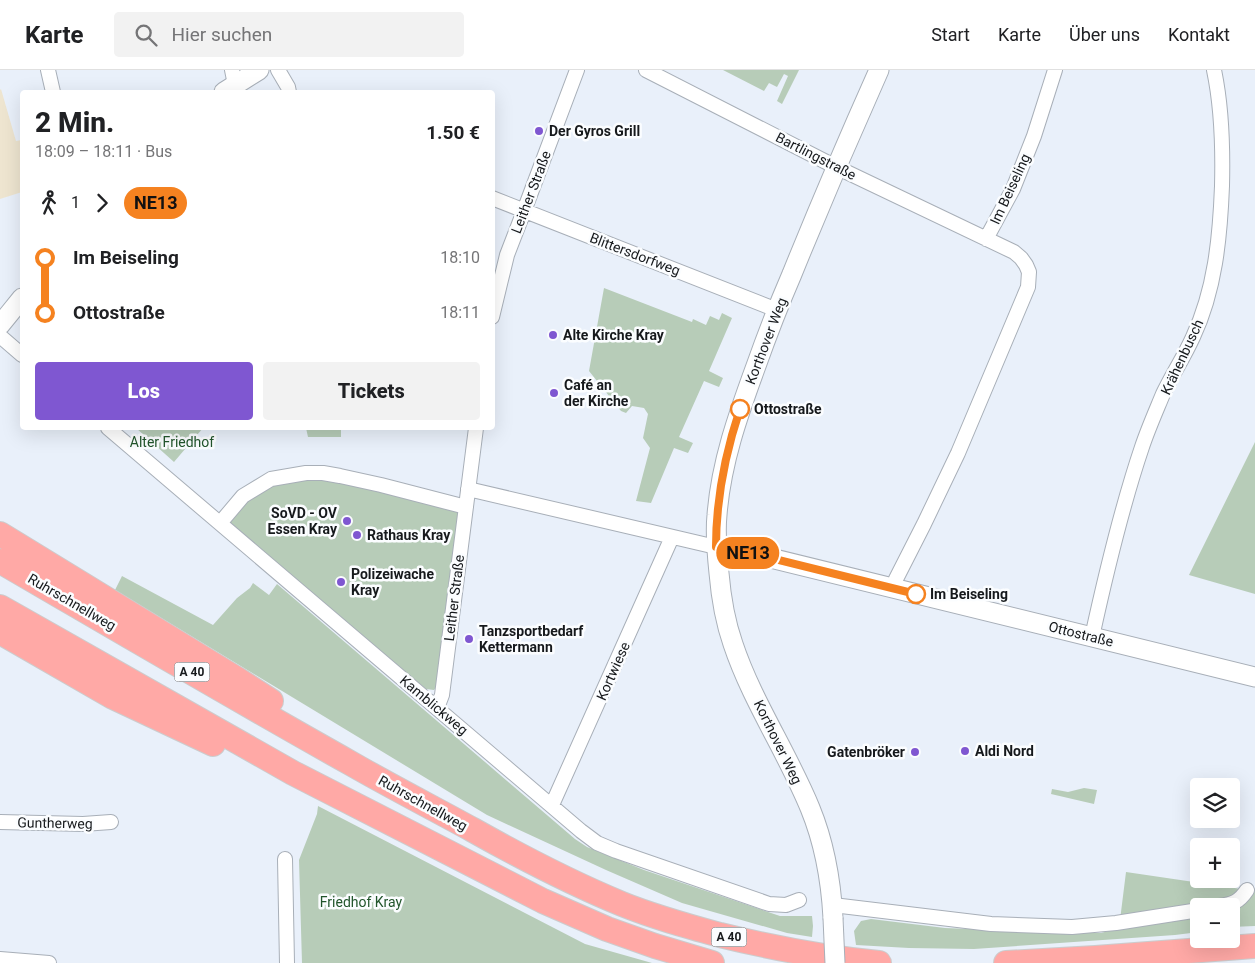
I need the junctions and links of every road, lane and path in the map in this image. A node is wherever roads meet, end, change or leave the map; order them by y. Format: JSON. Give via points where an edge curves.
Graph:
{"nodes":[{"id":1,"x":48,"y":70,"type":"edge"},
{"id":2,"x":259,"y":70,"type":"edge"},
{"id":3,"x":278,"y":70,"type":"edge"},
{"id":4,"x":577,"y":70,"type":"edge"},
{"id":5,"x":646,"y":70,"type":"edge"},
{"id":6,"x":879,"y":70,"type":"edge"},
{"id":7,"x":1055,"y":70,"type":"edge"},
{"id":8,"x":1214,"y":70,"type":"edge"},
{"id":9,"x":231,"y":83,"type":"edge"},
{"id":10,"x":53,"y":90,"type":"edge"},
{"id":11,"x":288,"y":90,"type":"edge"},
{"id":12,"x":836,"y":166,"type":"junction"},
{"id":13,"x":495,"y":199,"type":"edge"},
{"id":14,"x":524,"y":211,"type":"junction"},
{"id":15,"x":986,"y":239,"type":"junction"},
{"id":16,"x":20,"y":300,"type":"edge"},
{"id":17,"x":495,"y":304,"type":"edge"},
{"id":18,"x":777,"y":310,"type":"junction"},
{"id":19,"x":0,"y":324,"type":"edge"},
{"id":20,"x":0,"y":336,"type":"edge"},
{"id":21,"x":20,"y":353,"type":"edge"},
{"id":22,"x":110,"y":430,"type":"edge"},
{"id":23,"x":476,"y":430,"type":"edge"},
{"id":24,"x":468,"y":489,"type":"junction"},
{"id":25,"x":466,"y":507,"type":"junction"},
{"id":26,"x":221,"y":522,"type":"junction"},
{"id":27,"x":0,"y":534,"type":"edge"},
{"id":28,"x":672,"y":537,"type":"junction"},
{"id":29,"x":716,"y":547,"type":"junction"},
{"id":30,"x":0,"y":561,"type":"edge"},
{"id":31,"x":893,"y":588,"type":"junction"},
{"id":32,"x":0,"y":607,"type":"edge"},
{"id":33,"x":0,"y":632,"type":"edge"},
{"id":34,"x":1092,"y":637,"type":"junction"},
{"id":35,"x":1255,"y":677,"type":"edge"},
{"id":36,"x":437,"y":708,"type":"junction"},
{"id":37,"x":293,"y":772,"type":"junction"},
{"id":38,"x":384,"y":782,"type":"junction"},
{"id":39,"x":552,"y":805,"type":"junction"},
{"id":40,"x":0,"y":822,"type":"edge"},
{"id":41,"x":110,"y":822,"type":"dead end"},
{"id":42,"x":285,"y":859,"type":"dead end"},
{"id":43,"x":1248,"y":890,"type":"dead end"},
{"id":44,"x":1240,"y":899,"type":"edge"},
{"id":45,"x":799,"y":900,"type":"dead end"},
{"id":46,"x":1190,"y":911,"type":"edge"},
{"id":47,"x":833,"y":912,"type":"junction"},
{"id":48,"x":1255,"y":946,"type":"edge"},
{"id":49,"x":0,"y":959,"type":"edge"},
{"id":50,"x":49,"y":963,"type":"edge"},
{"id":51,"x":287,"y":963,"type":"edge"},
{"id":52,"x":712,"y":963,"type":"edge"},
{"id":53,"x":835,"y":963,"type":"edge"},
{"id":54,"x":879,"y":963,"type":"edge"},
{"id":55,"x":1006,"y":963,"type":"edge"}],
"edges":[{"from":1,"to":10,"type":"street"},
{"from":2,"to":9,"type":"main road"},
{"from":3,"to":11,"type":"street"},
{"from":4,"to":14,"type":"street","name":"Leither Straße"},
{"from":5,"to":12,"type":"street","name":"Bartlingstraße"},
{"from":6,"to":12,"type":"main road","name":"Korthover Weg"},
{"from":7,"to":15,"type":"street","name":"Im Beiseling","via":[[1031,144]]},
{"from":8,"to":34,"type":"street","name":"Krähenbusch","via":[[1223,149],[1221,214],[1210,293],[1194,337],[1164,394],[1143,446]]},
{"from":12,"to":15,"type":"street","name":"Bartlingstraße"},
{"from":12,"to":18,"type":"main road","name":"Korthover Weg"},
{"from":13,"to":14,"type":"street","name":"Blittersdorfweg"},
{"from":14,"to":17,"type":"street","name":"Leither Straße","via":[[506,255]]},
{"from":14,"to":18,"type":"street","name":"Blittersdorfweg"},
{"from":15,"to":31,"type":"street","name":"Im Beiseling","via":[[1021,258],[1029,272],[1028,287],[958,453]]},
{"from":16,"to":19,"type":"main road"},
{"from":18,"to":29,"type":"main road","name":"Korthover Weg","via":[[734,426],[720,491]]},
{"from":20,"to":21,"type":"street"},
{"from":22,"to":26,"type":"street","name":"Kamblickweg"},
{"from":23,"to":24,"type":"street","name":"Leither Straße"},
{"from":24,"to":25,"type":"street","name":"Leither Straße"},
{"from":24,"to":28,"type":"street","name":"Ottostraße"},
{"from":25,"to":26,"type":"street","via":[[340,476],[306,473],[271,479],[243,496]]},
{"from":25,"to":36,"type":"street","name":"Leither Straße","via":[[442,695]]},
{"from":26,"to":36,"type":"street","name":"Kamblickweg"},
{"from":27,"to":38,"type":"highway","via":[[237,679]]},
{"from":28,"to":29,"type":"street","name":"Ottostraße"},
{"from":28,"to":39,"type":"street","name":"Kortwiese"},
{"from":29,"to":31,"type":"main road","name":"Ottostraße"},
{"from":29,"to":47,"type":"main road","name":"Korthover Weg","via":[[722,598],[733,644],[810,808],[826,861]]},
{"from":30,"to":38,"type":"highway","name":"Ruhrschnellweg","number":"A 40"},
{"from":31,"to":34,"type":"main road","name":"Ottostraße"},
{"from":32,"to":37,"type":"highway","number":"A 40"},
{"from":33,"to":37,"type":"highway","via":[[113,697],[227,751]]},
{"from":34,"to":35,"type":"main road","name":"Ottostraße"},
{"from":36,"to":39,"type":"street","name":"Kamblickweg"},
{"from":37,"to":52,"type":"highway","number":"A 40","via":[[543,901],[607,929]]},
{"from":38,"to":54,"type":"highway","name":"Ruhrschnellweg","number":"A 40","via":[[512,852],[624,905],[758,944]]},
{"from":39,"to":45,"type":"street","name":"Kamblickweg","via":[[581,831],[616,851],[769,904],[786,905]]},
{"from":40,"to":41,"type":"street","name":"Guntherweg"},
{"from":42,"to":51,"type":"street"},
{"from":43,"to":44,"type":"street"},
{"from":46,"to":47,"type":"street","via":[[1072,927]]},
{"from":47,"to":53,"type":"main road","name":"Korthover Weg","bridge":true},
{"from":48,"to":55,"type":"highway"},
{"from":49,"to":50,"type":"street"}]}
